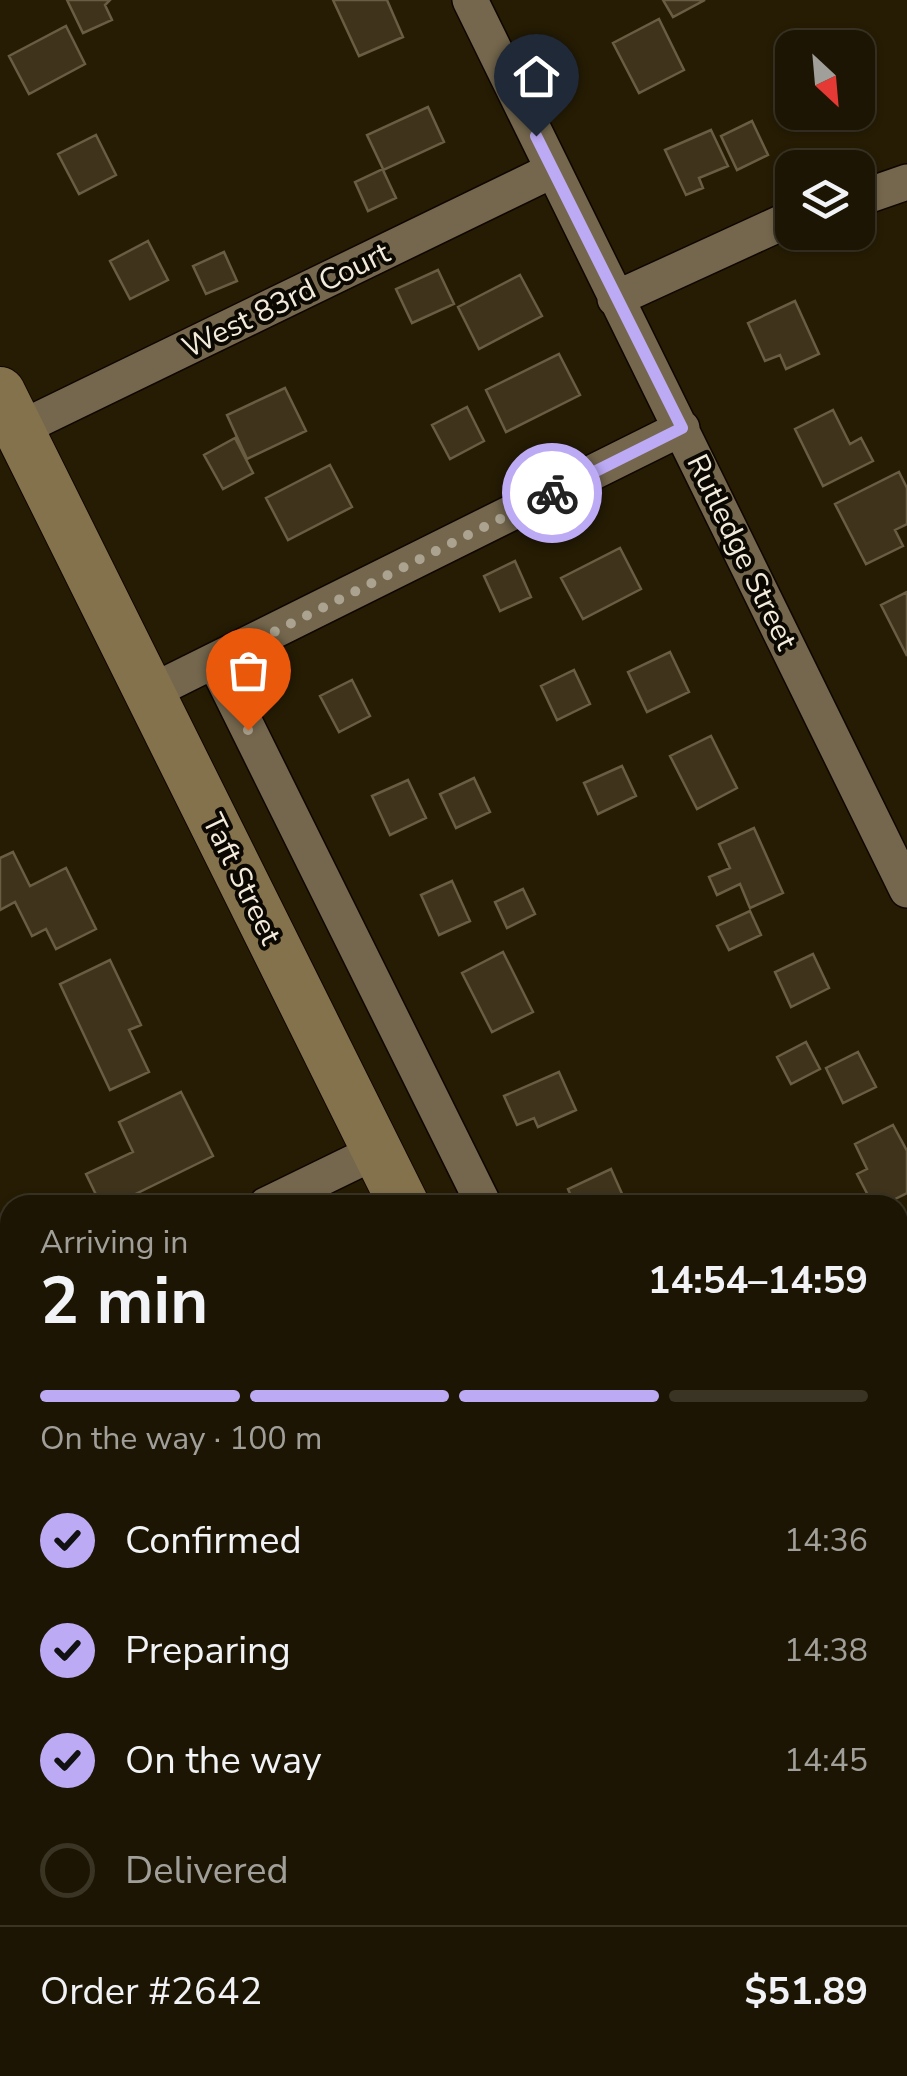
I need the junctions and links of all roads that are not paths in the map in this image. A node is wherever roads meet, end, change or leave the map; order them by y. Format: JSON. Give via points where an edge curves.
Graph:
{"nodes":[{"id":1,"x":470,"y":0,"type":"edge"},
{"id":2,"x":552,"y":170,"type":"junction"},
{"id":3,"x":907,"y":182,"type":"edge"},
{"id":4,"x":875,"y":194,"type":"edge"},
{"id":5,"x":775,"y":226,"type":"edge"},
{"id":6,"x":615,"y":300,"type":"junction"},
{"id":7,"x":6,"y":420,"type":"edge"},
{"id":8,"x":682,"y":428,"type":"junction"},
{"id":9,"x":214,"y":662,"type":"junction"},
{"id":10,"x":149,"y":692,"type":"junction"},
{"id":11,"x":907,"y":890,"type":"edge"},
{"id":12,"x":377,"y":1151,"type":"junction"},
{"id":13,"x":287,"y":1195,"type":"edge"},
{"id":14,"x":399,"y":1195,"type":"edge"},
{"id":15,"x":479,"y":1195,"type":"edge"}],
"edges":[{"from":1,"to":2,"type":"street","name":"Rutledge Street"},
{"from":2,"to":6,"type":"street","name":"Rutledge Street"},
{"from":2,"to":7,"type":"street","name":"West 83rd Court"},
{"from":3,"to":4,"type":"street"},
{"from":5,"to":6,"type":"street"},
{"from":6,"to":8,"type":"street","name":"Rutledge Street"},
{"from":7,"to":10,"type":"main road","name":"Taft Street"},
{"from":8,"to":9,"type":"street"},
{"from":8,"to":11,"type":"street","name":"Rutledge Street"},
{"from":9,"to":10,"type":"street"},
{"from":9,"to":15,"type":"street"},
{"from":10,"to":12,"type":"main road","name":"Taft Street"},
{"from":12,"to":13,"type":"street"},
{"from":12,"to":14,"type":"main road","name":"Taft Street"}]}
